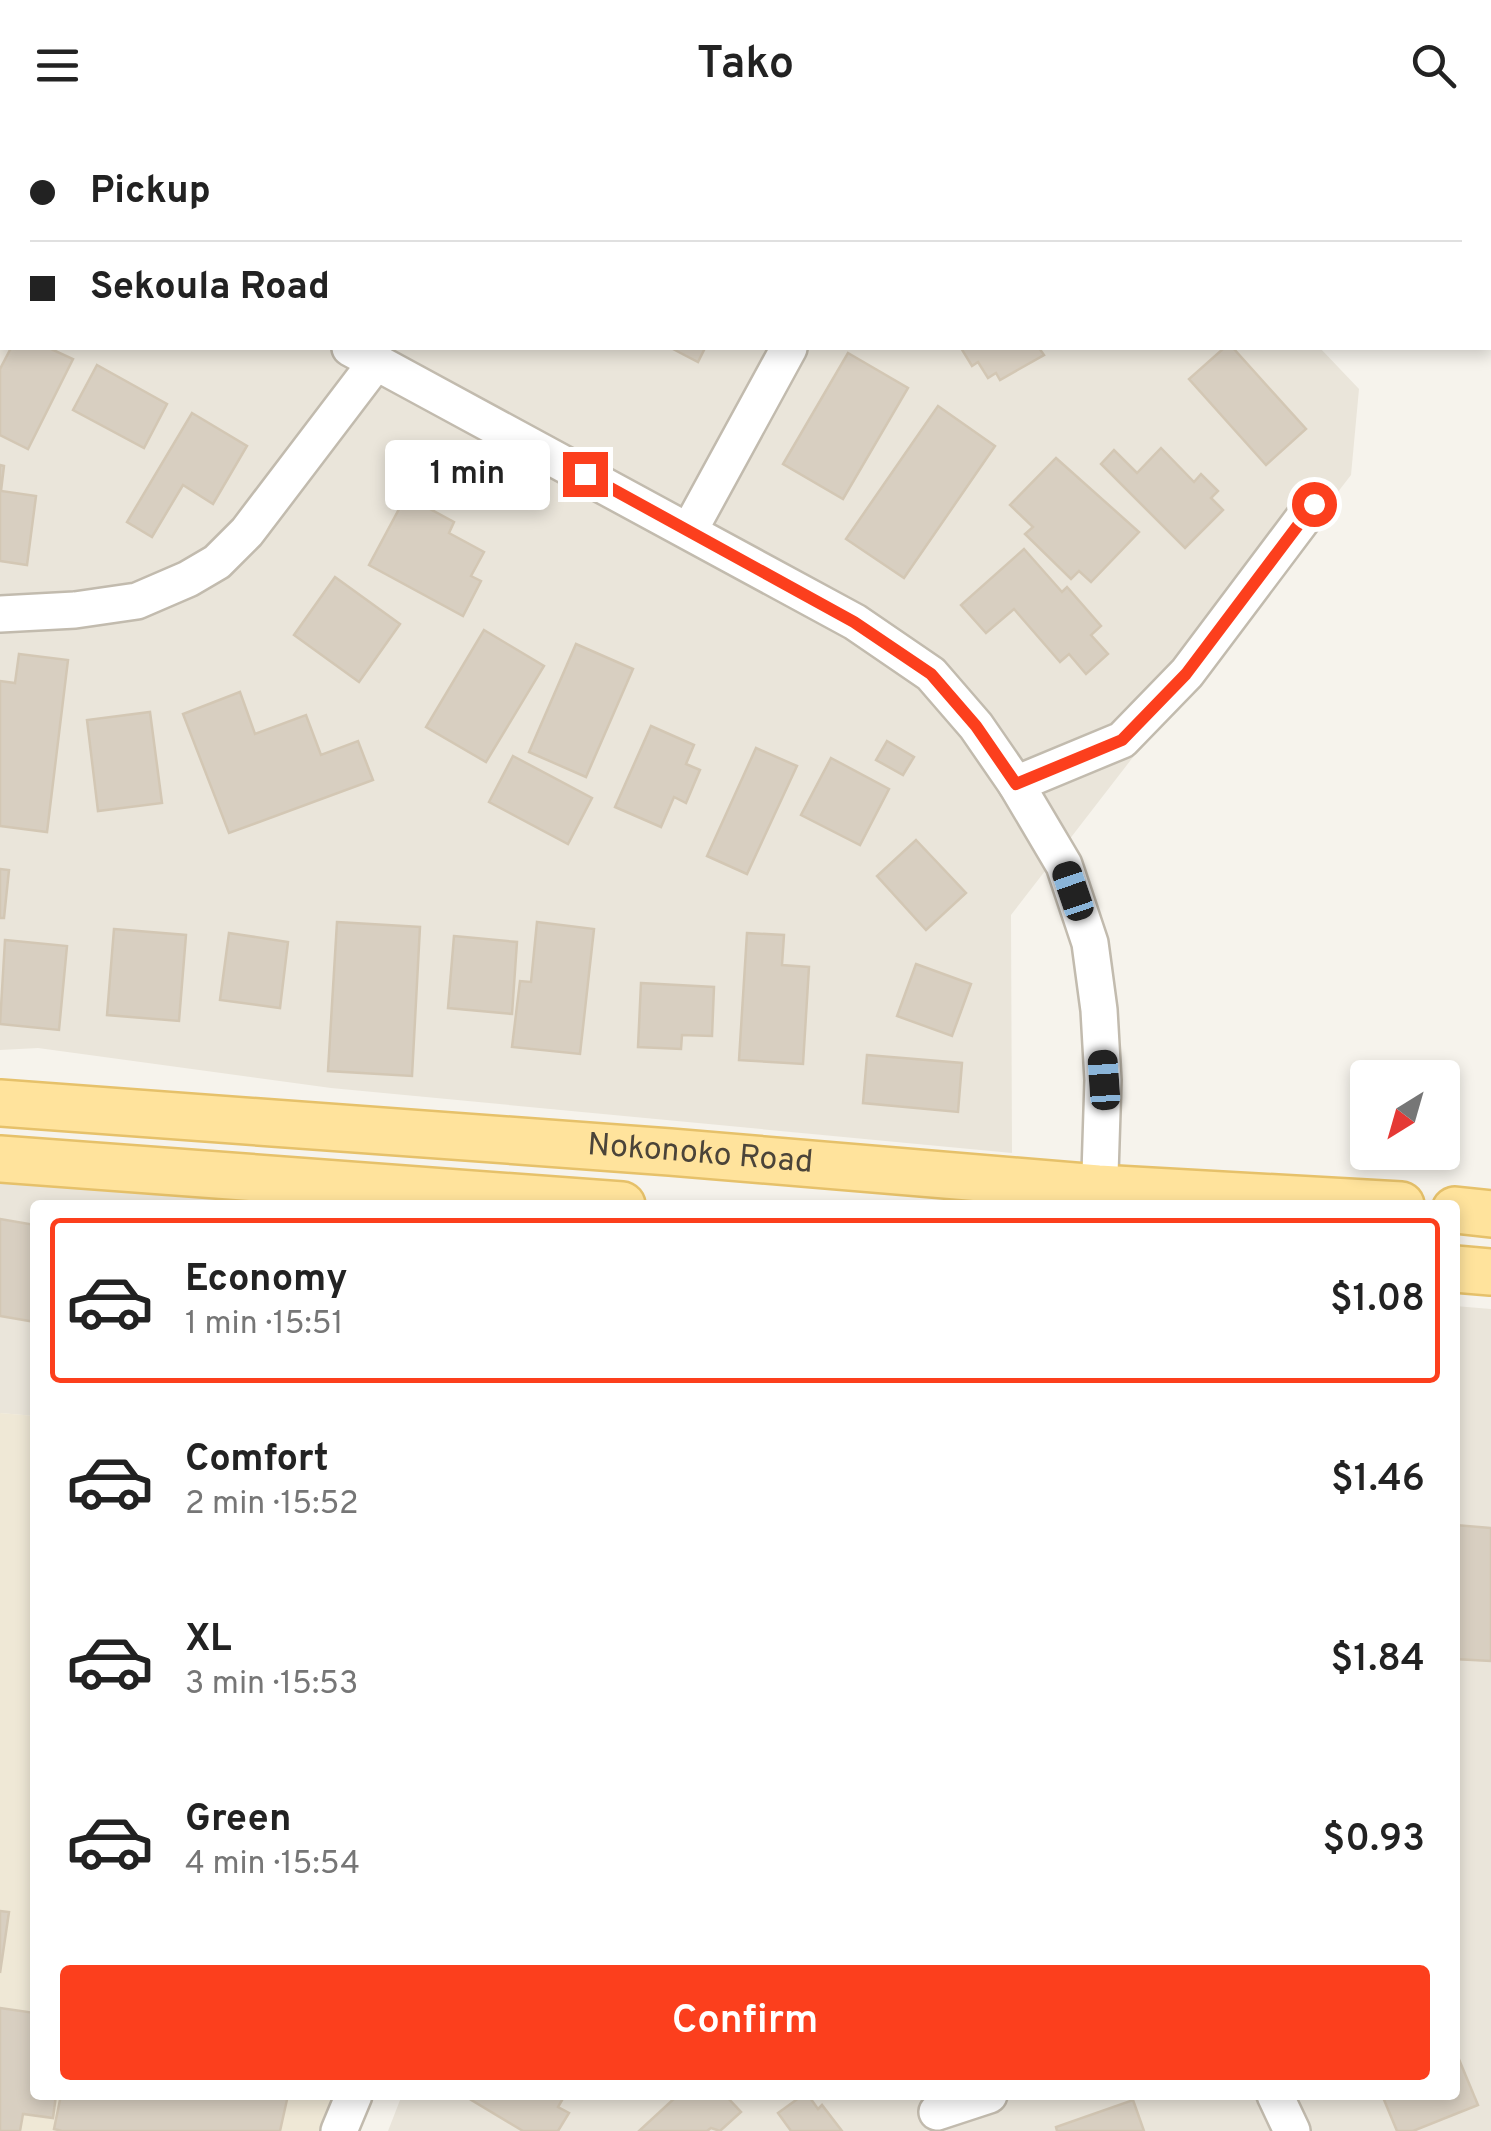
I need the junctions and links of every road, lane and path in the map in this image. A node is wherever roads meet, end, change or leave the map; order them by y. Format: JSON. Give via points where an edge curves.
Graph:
{"nodes":[{"id":1,"x":788,"y":350,"type":"edge"},
{"id":2,"x":363,"y":354,"type":"edge"},
{"id":3,"x":1314,"y":504,"type":"dead end"},
{"id":4,"x":689,"y":532,"type":"junction"},
{"id":5,"x":0,"y":614,"type":"edge"},
{"id":6,"x":1016,"y":784,"type":"junction"},
{"id":7,"x":0,"y":1103,"type":"edge"},
{"id":8,"x":0,"y":1160,"type":"edge"},
{"id":9,"x":1099,"y":1196,"type":"edge"},
{"id":10,"x":553,"y":1200,"type":"edge"},
{"id":11,"x":1233,"y":1200,"type":"edge"},
{"id":12,"x":1460,"y":1211,"type":"edge"},
{"id":13,"x":1491,"y":1214,"type":"edge"},
{"id":14,"x":1460,"y":1269,"type":"edge"},
{"id":15,"x":1491,"y":1272,"type":"edge"},
{"id":16,"x":352,"y":2100,"type":"edge"},
{"id":17,"x":974,"y":2100,"type":"edge"},
{"id":18,"x":1277,"y":2100,"type":"edge"},
{"id":19,"x":937,"y":2112,"type":"dead end"},
{"id":20,"x":339,"y":2131,"type":"edge"},
{"id":21,"x":1292,"y":2131,"type":"edge"}],
"edges":[{"from":1,"to":4,"type":"street"},
{"from":2,"to":4,"type":"street"},
{"from":2,"to":5,"type":"street","via":[[247,532],[217,562],[138,602]]},
{"from":3,"to":6,"type":"street","via":[[1186,674],[1122,740]]},
{"from":4,"to":6,"type":"street","via":[[854,622],[931,674]]},
{"from":6,"to":9,"type":"street","via":[[1064,865],[1090,942],[1104,1080]]},
{"from":7,"to":9,"type":"main road","name":"Nokonoko Road"},
{"from":8,"to":10,"type":"main road","name":"Nokonoko Road"},
{"from":9,"to":11,"type":"main road","name":"Nokonoko Road"},
{"from":12,"to":13,"type":"main road"},
{"from":14,"to":15,"type":"main road"},
{"from":16,"to":20,"type":"street"},
{"from":17,"to":19,"type":"street"},
{"from":18,"to":21,"type":"street"}]}
